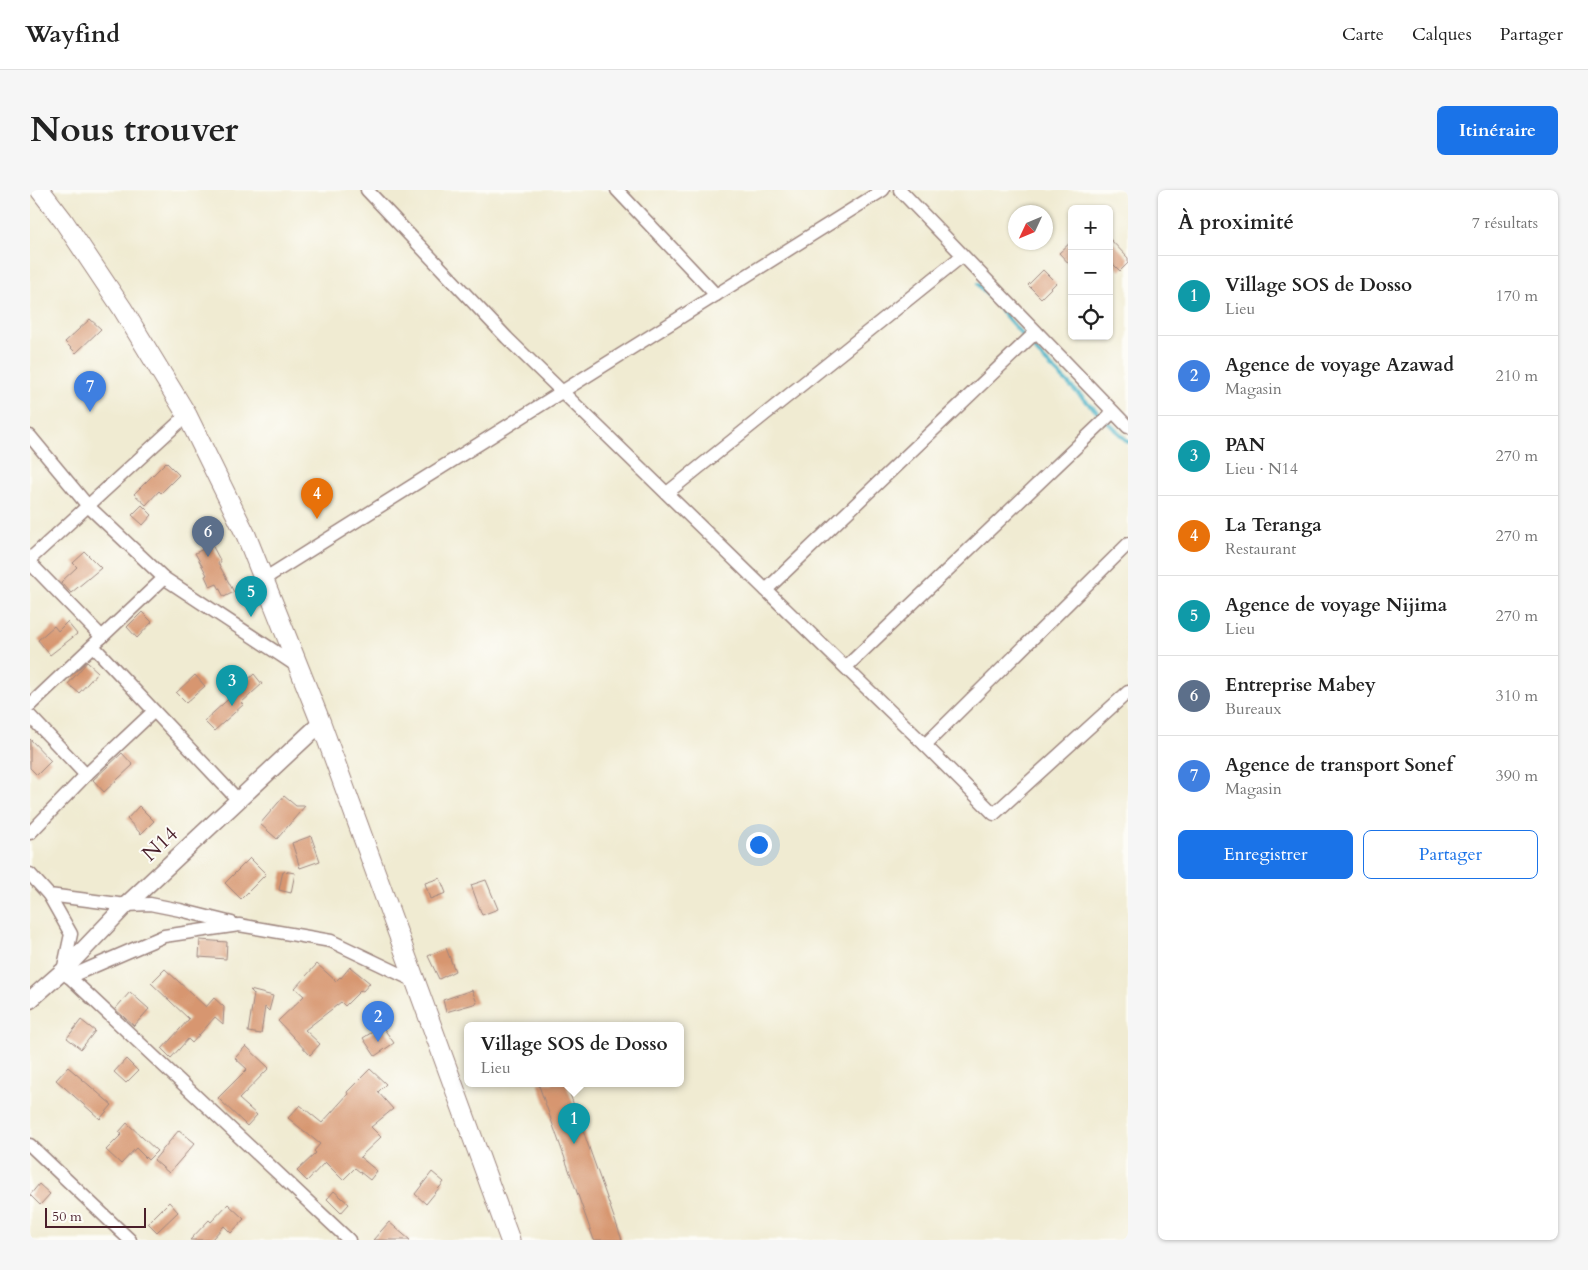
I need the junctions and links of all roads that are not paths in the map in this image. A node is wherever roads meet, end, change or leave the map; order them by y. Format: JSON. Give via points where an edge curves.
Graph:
{"nodes":[{"id":1,"x":40,"y":190,"type":"edge"},
{"id":2,"x":366,"y":190,"type":"edge"},
{"id":3,"x":616,"y":190,"type":"edge"},
{"id":4,"x":883,"y":190,"type":"edge"},
{"id":5,"x":900,"y":190,"type":"edge"},
{"id":6,"x":962,"y":256,"type":"junction"},
{"id":7,"x":716,"y":295,"type":"junction"},
{"id":8,"x":1036,"y":332,"type":"junction"},
{"id":9,"x":562,"y":392,"type":"junction"},
{"id":10,"x":1113,"y":412,"type":"junction"},
{"id":11,"x":188,"y":415,"type":"junction"},
{"id":12,"x":1128,"y":427,"type":"edge"},
{"id":13,"x":30,"y":436,"type":"edge"},
{"id":14,"x":667,"y":493,"type":"junction"},
{"id":15,"x":88,"y":506,"type":"junction"},
{"id":16,"x":1128,"y":544,"type":"edge"},
{"id":17,"x":30,"y":558,"type":"edge"},
{"id":18,"x":30,"y":563,"type":"edge"},
{"id":19,"x":164,"y":578,"type":"junction"},
{"id":20,"x":264,"y":579,"type":"junction"},
{"id":21,"x":766,"y":590,"type":"junction"},
{"id":22,"x":97,"y":641,"type":"junction"},
{"id":23,"x":300,"y":667,"type":"junction"},
{"id":24,"x":846,"y":667,"type":"junction"},
{"id":25,"x":1128,"y":692,"type":"edge"},
{"id":26,"x":30,"y":705,"type":"edge"},
{"id":27,"x":154,"y":711,"type":"junction"},
{"id":28,"x":30,"y":716,"type":"edge"},
{"id":29,"x":321,"y":723,"type":"junction"},
{"id":30,"x":925,"y":745,"type":"junction"},
{"id":31,"x":86,"y":776,"type":"junction"},
{"id":32,"x":238,"y":800,"type":"junction"},
{"id":33,"x":30,"y":833,"type":"edge"},
{"id":34,"x":30,"y":874,"type":"edge"},
{"id":35,"x":49,"y":895,"type":"junction"},
{"id":36,"x":126,"y":905,"type":"junction"},
{"id":37,"x":239,"y":925,"type":"junction"},
{"id":38,"x":66,"y":974,"type":"junction"},
{"id":39,"x":417,"y":982,"type":"junction"},
{"id":40,"x":30,"y":1000,"type":"edge"},
{"id":41,"x":30,"y":1145,"type":"edge"},
{"id":42,"x":130,"y":1240,"type":"edge"},
{"id":43,"x":349,"y":1240,"type":"edge"},
{"id":44,"x":510,"y":1240,"type":"edge"}],
"edges":[{"from":1,"to":11,"type":"highway","via":[[122,308]]},
{"from":2,"to":9,"type":"street"},
{"from":3,"to":7,"type":"street"},
{"from":4,"to":7,"type":"street"},
{"from":5,"to":6,"type":"street"},
{"from":6,"to":8,"type":"street"},
{"from":6,"to":14,"type":"street"},
{"from":7,"to":9,"type":"street"},
{"from":8,"to":10,"type":"street"},
{"from":8,"to":21,"type":"street"},
{"from":9,"to":14,"type":"street"},
{"from":9,"to":20,"type":"street"},
{"from":10,"to":12,"type":"street"},
{"from":10,"to":24,"type":"street"},
{"from":11,"to":15,"type":"street"},
{"from":11,"to":20,"type":"highway"},
{"from":13,"to":15,"type":"street"},
{"from":14,"to":21,"type":"street"},
{"from":15,"to":17,"type":"street"},
{"from":15,"to":19,"type":"street"},
{"from":16,"to":30,"type":"street"},
{"from":18,"to":22,"type":"street"},
{"from":19,"to":22,"type":"street"},
{"from":19,"to":23,"type":"street"},
{"from":20,"to":23,"type":"highway"},
{"from":21,"to":24,"type":"street"},
{"from":22,"to":26,"type":"street"},
{"from":22,"to":27,"type":"street"},
{"from":23,"to":29,"type":"highway"},
{"from":24,"to":30,"type":"street"},
{"from":25,"to":30,"type":"street","via":[[994,814]]},
{"from":27,"to":31,"type":"street"},
{"from":27,"to":32,"type":"street"},
{"from":28,"to":31,"type":"street"},
{"from":29,"to":32,"type":"main road","name":"N14"},
{"from":29,"to":39,"type":"highway"},
{"from":31,"to":33,"type":"street"},
{"from":32,"to":36,"type":"main road","name":"N14"},
{"from":34,"to":35,"type":"street"},
{"from":35,"to":36,"type":"street"},
{"from":35,"to":38,"type":"street","via":[[71,934]]},
{"from":36,"to":37,"type":"street","via":[[150,904]]},
{"from":36,"to":38,"type":"main road","name":"N14"},
{"from":37,"to":38,"type":"street","via":[[164,936]]},
{"from":37,"to":39,"type":"street","via":[[331,941]]},
{"from":38,"to":40,"type":"main road","name":"N14"},
{"from":38,"to":43,"type":"street"},
{"from":39,"to":44,"type":"highway"},
{"from":41,"to":42,"type":"street"}]}
